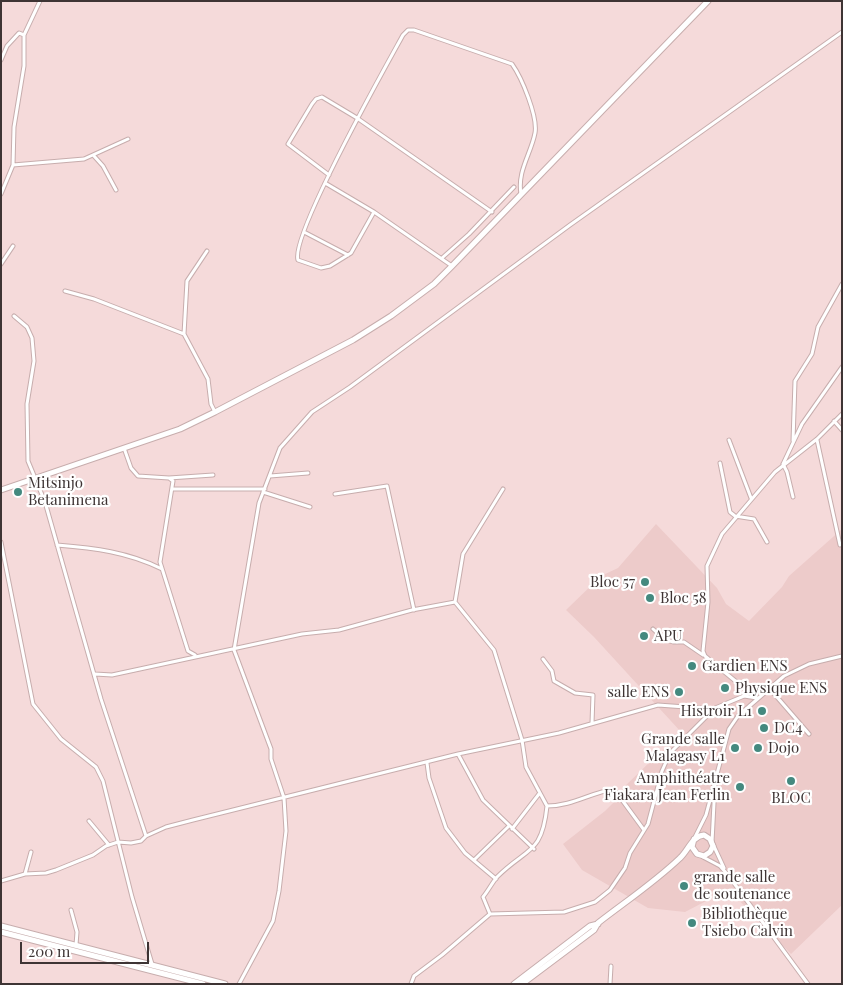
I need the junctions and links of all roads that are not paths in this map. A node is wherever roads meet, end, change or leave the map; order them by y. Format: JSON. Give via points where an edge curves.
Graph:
{"nodes":[{"id":1,"x":40,"y":1,"type":"edge"},
{"id":2,"x":708,"y":1,"type":"edge"},
{"id":3,"x":842,"y":32,"type":"edge"},
{"id":4,"x":24,"y":35,"type":"junction"},
{"id":5,"x":1,"y":60,"type":"edge"},
{"id":6,"x":357,"y":118,"type":"junction"},
{"id":7,"x":128,"y":140,"type":"dead end"},
{"id":8,"x":94,"y":156,"type":"junction"},
{"id":9,"x":13,"y":165,"type":"junction"},
{"id":10,"x":329,"y":175,"type":"junction"},
{"id":11,"x":325,"y":183,"type":"junction"},
{"id":12,"x":514,"y":187,"type":"dead end"},
{"id":13,"x":116,"y":190,"type":"dead end"},
{"id":14,"x":1,"y":194,"type":"edge"},
{"id":15,"x":521,"y":194,"type":"junction"},
{"id":16,"x":374,"y":212,"type":"junction"},
{"id":17,"x":492,"y":212,"type":"junction"},
{"id":18,"x":304,"y":232,"type":"junction"},
{"id":19,"x":13,"y":246,"type":"dead end"},
{"id":20,"x":208,"y":251,"type":"dead end"},
{"id":21,"x":348,"y":255,"type":"junction"},
{"id":22,"x":442,"y":258,"type":"junction"},
{"id":23,"x":1,"y":264,"type":"edge"},
{"id":24,"x":452,"y":266,"type":"junction"},
{"id":25,"x":842,"y":284,"type":"edge"},
{"id":26,"x":65,"y":291,"type":"dead end"},
{"id":27,"x":14,"y":316,"type":"dead end"},
{"id":28,"x":184,"y":334,"type":"junction"},
{"id":29,"x":842,"y":367,"type":"edge"},
{"id":30,"x":215,"y":412,"type":"junction"},
{"id":31,"x":842,"y":414,"type":"edge"},
{"id":32,"x":834,"y":421,"type":"junction"},
{"id":33,"x":842,"y":430,"type":"edge"},
{"id":34,"x":817,"y":439,"type":"junction"},
{"id":35,"x":729,"y":440,"type":"dead end"},
{"id":36,"x":793,"y":441,"type":"junction"},
{"id":37,"x":124,"y":448,"type":"junction"},
{"id":38,"x":720,"y":463,"type":"dead end"},
{"id":39,"x":783,"y":464,"type":"junction"},
{"id":40,"x":308,"y":473,"type":"dead end"},
{"id":41,"x":213,"y":475,"type":"dead end"},
{"id":42,"x":270,"y":476,"type":"junction"},
{"id":43,"x":35,"y":477,"type":"junction"},
{"id":44,"x":168,"y":478,"type":"junction"},
{"id":45,"x":172,"y":489,"type":"junction"},
{"id":46,"x":1,"y":490,"type":"edge"},
{"id":47,"x":264,"y":490,"type":"junction"},
{"id":48,"x":503,"y":490,"type":"dead end"},
{"id":49,"x":335,"y":494,"type":"dead end"},
{"id":50,"x":793,"y":497,"type":"dead end"},
{"id":51,"x":751,"y":498,"type":"junction"},
{"id":52,"x":310,"y":507,"type":"dead end"},
{"id":53,"x":736,"y":516,"type":"junction"},
{"id":54,"x":1,"y":542,"type":"edge"},
{"id":55,"x":767,"y":542,"type":"dead end"},
{"id":56,"x":57,"y":545,"type":"junction"},
{"id":57,"x":840,"y":545,"type":"dead end"},
{"id":58,"x":162,"y":569,"type":"junction"},
{"id":59,"x":455,"y":602,"type":"junction"},
{"id":60,"x":414,"y":610,"type":"junction"},
{"id":61,"x":653,"y":629,"type":"dead end"},
{"id":62,"x":234,"y":650,"type":"junction"},
{"id":63,"x":196,"y":656,"type":"junction"},
{"id":64,"x":705,"y":656,"type":"junction"},
{"id":65,"x":842,"y":656,"type":"edge"},
{"id":66,"x":544,"y":659,"type":"dead end"},
{"id":67,"x":94,"y":673,"type":"junction"},
{"id":68,"x":770,"y":689,"type":"junction"},
{"id":69,"x":757,"y":698,"type":"junction"},
{"id":70,"x":714,"y":709,"type":"junction"},
{"id":71,"x":592,"y":723,"type":"junction"},
{"id":72,"x":809,"y":734,"type":"dead end"},
{"id":73,"x":522,"y":740,"type":"junction"},
{"id":74,"x":458,"y":754,"type":"junction"},
{"id":75,"x":427,"y":763,"type":"junction"},
{"id":76,"x":716,"y":779,"type":"junction"},
{"id":77,"x":539,"y":794,"type":"junction"},
{"id":78,"x":284,"y":798,"type":"junction"},
{"id":79,"x":547,"y":806,"type":"junction"},
{"id":80,"x":89,"y":821,"type":"dead end"},
{"id":81,"x":511,"y":827,"type":"junction"},
{"id":82,"x":644,"y":830,"type":"junction"},
{"id":83,"x":146,"y":836,"type":"junction"},
{"id":84,"x":694,"y":839,"type":"junction"},
{"id":85,"x":118,"y":842,"type":"junction"},
{"id":86,"x":712,"y":842,"type":"junction"},
{"id":87,"x":109,"y":845,"type":"junction"},
{"id":88,"x":534,"y":849,"type":"junction"},
{"id":89,"x":30,"y":852,"type":"dead end"},
{"id":90,"x":700,"y":856,"type":"junction"},
{"id":91,"x":681,"y":857,"type":"junction"},
{"id":92,"x":474,"y":860,"type":"junction"},
{"id":93,"x":25,"y":874,"type":"junction"},
{"id":94,"x":728,"y":875,"type":"junction"},
{"id":95,"x":496,"y":879,"type":"junction"},
{"id":96,"x":1,"y":881,"type":"edge"},
{"id":97,"x":71,"y":910,"type":"dead end"},
{"id":98,"x":490,"y":914,"type":"junction"},
{"id":99,"x":598,"y":923,"type":"junction"},
{"id":100,"x":1,"y":926,"type":"edge"},
{"id":101,"x":1,"y":932,"type":"edge"},
{"id":102,"x":76,"y":945,"type":"junction"},
{"id":103,"x":152,"y":964,"type":"junction"},
{"id":104,"x":611,"y":966,"type":"dead end"},
{"id":105,"x":806,"y":983,"type":"edge"},
{"id":106,"x":203,"y":984,"type":"edge"},
{"id":107,"x":225,"y":984,"type":"edge"},
{"id":108,"x":239,"y":984,"type":"edge"},
{"id":109,"x":411,"y":984,"type":"edge"},
{"id":110,"x":514,"y":984,"type":"edge"},
{"id":111,"x":522,"y":984,"type":"edge"},
{"id":112,"x":610,"y":984,"type":"edge"}],
"edges":[{"from":1,"to":4,"type":"street"},
{"from":2,"to":15,"type":"street"},
{"from":3,"to":42,"type":"street","via":[[312,412],[280,448]]},
{"from":4,"to":5,"type":"street","via":[[19,33],[13,37]]},
{"from":4,"to":9,"type":"street","via":[[24,66],[14,127]]},
{"from":6,"to":10,"type":"street"},
{"from":6,"to":10,"type":"street","via":[[331,100],[316,99],[288,144]]},
{"from":6,"to":15,"type":"street","via":[[402,35],[408,30],[509,61],[521,76],[535,124],[534,138],[523,163]]},
{"from":6,"to":17,"type":"street"},
{"from":7,"to":8,"type":"street"},
{"from":8,"to":9,"type":"street"},
{"from":8,"to":13,"type":"street"},
{"from":9,"to":14,"type":"street"},
{"from":10,"to":11,"type":"street"},
{"from":11,"to":16,"type":"street"},
{"from":11,"to":18,"type":"street"},
{"from":12,"to":17,"type":"street"},
{"from":15,"to":24,"type":"street"},
{"from":16,"to":21,"type":"street"},
{"from":16,"to":22,"type":"street"},
{"from":17,"to":22,"type":"street"},
{"from":18,"to":21,"type":"street"},
{"from":18,"to":21,"type":"street","via":[[298,247],[298,260],[321,268]]},
{"from":19,"to":23,"type":"street"},
{"from":20,"to":28,"type":"street","via":[[187,282]]},
{"from":22,"to":24,"type":"street"},
{"from":24,"to":30,"type":"street","via":[[434,284],[376,326]]},
{"from":25,"to":36,"type":"street","via":[[818,327],[812,354],[795,381]]},
{"from":26,"to":28,"type":"street"},
{"from":27,"to":43,"type":"street","via":[[27,327],[32,338],[34,361],[27,404],[28,461]]},
{"from":28,"to":30,"type":"street","via":[[208,380]]},
{"from":29,"to":36,"type":"street","via":[[817,400]]},
{"from":30,"to":37,"type":"street","via":[[180,429]]},
{"from":31,"to":32,"type":"street"},
{"from":32,"to":33,"type":"street"},
{"from":32,"to":34,"type":"street"},
{"from":34,"to":39,"type":"street"},
{"from":34,"to":57,"type":"street"},
{"from":35,"to":51,"type":"street"},
{"from":36,"to":39,"type":"street"},
{"from":37,"to":43,"type":"street"},
{"from":37,"to":44,"type":"street","via":[[138,476]]},
{"from":38,"to":53,"type":"street","via":[[730,512]]},
{"from":39,"to":50,"type":"street"},
{"from":39,"to":51,"type":"street"},
{"from":40,"to":42,"type":"street"},
{"from":41,"to":44,"type":"street"},
{"from":42,"to":47,"type":"street"},
{"from":43,"to":46,"type":"street"},
{"from":43,"to":56,"type":"street"},
{"from":44,"to":45,"type":"street","via":[[173,481]]},
{"from":45,"to":47,"type":"street"},
{"from":45,"to":58,"type":"street","via":[[160,562]]},
{"from":47,"to":52,"type":"street"},
{"from":47,"to":62,"type":"street"},
{"from":48,"to":59,"type":"street","via":[[463,554]]},
{"from":49,"to":60,"type":"street","via":[[387,486]]},
{"from":51,"to":53,"type":"street"},
{"from":53,"to":55,"type":"street","via":[[754,519]]},
{"from":53,"to":64,"type":"street","via":[[722,534],[707,566]]},
{"from":54,"to":85,"type":"street","via":[[33,704],[60,739],[96,767],[109,797]]},
{"from":56,"to":58,"type":"street","via":[[131,556]]},
{"from":56,"to":67,"type":"street"},
{"from":58,"to":63,"type":"street","via":[[188,651]]},
{"from":59,"to":60,"type":"street"},
{"from":59,"to":73,"type":"street","via":[[494,650]]},
{"from":60,"to":62,"type":"street","via":[[340,630],[302,634]]},
{"from":61,"to":64,"type":"street","via":[[673,642],[684,642]]},
{"from":62,"to":63,"type":"street"},
{"from":62,"to":78,"type":"street","via":[[271,749],[271,759]]},
{"from":63,"to":67,"type":"street","via":[[112,675]]},
{"from":64,"to":69,"type":"street"},
{"from":65,"to":68,"type":"street","via":[[795,670]]},
{"from":66,"to":71,"type":"street","via":[[554,681],[575,693],[593,695]]},
{"from":67,"to":83,"type":"street"},
{"from":68,"to":69,"type":"street"},
{"from":68,"to":72,"type":"street"},
{"from":69,"to":70,"type":"street","via":[[744,696]]},
{"from":69,"to":76,"type":"street","via":[[729,729]]},
{"from":70,"to":71,"type":"street","via":[[658,705]]},
{"from":70,"to":82,"type":"street","via":[[670,753]]},
{"from":71,"to":73,"type":"street"},
{"from":73,"to":74,"type":"street"},
{"from":73,"to":77,"type":"street","via":[[526,767]]},
{"from":74,"to":75,"type":"street"},
{"from":74,"to":81,"type":"street","via":[[483,800]]},
{"from":75,"to":78,"type":"street"},
{"from":75,"to":92,"type":"street","via":[[446,828]]},
{"from":76,"to":84,"type":"street","via":[[706,815]]},
{"from":76,"to":86,"type":"street"},
{"from":77,"to":79,"type":"street"},
{"from":77,"to":81,"type":"street"},
{"from":78,"to":83,"type":"street","via":[[184,822]]},
{"from":78,"to":108,"type":"street","via":[[286,831],[274,921]]},
{"from":79,"to":82,"type":"street","via":[[564,805],[614,790]]},
{"from":79,"to":88,"type":"street","via":[[541,836]]},
{"from":80,"to":87,"type":"street"},
{"from":81,"to":88,"type":"street"},
{"from":81,"to":92,"type":"street"},
{"from":82,"to":98,"type":"street","via":[[620,876],[595,902],[564,912]]},
{"from":83,"to":85,"type":"street","via":[[141,841]]},
{"from":84,"to":86,"type":"street","via":[[704,835]]},
{"from":84,"to":90,"type":"street","via":[[694,851]]},
{"from":84,"to":91,"type":"street"},
{"from":85,"to":87,"type":"street"},
{"from":85,"to":103,"type":"street"},
{"from":86,"to":90,"type":"street","via":[[710,852]]},
{"from":86,"to":94,"type":"street"},
{"from":87,"to":93,"type":"street","via":[[56,870]]},
{"from":88,"to":95,"type":"street"},
{"from":89,"to":93,"type":"street"},
{"from":90,"to":91,"type":"street"},
{"from":90,"to":94,"type":"street","via":[[716,863]]},
{"from":91,"to":99,"type":"street"},
{"from":92,"to":95,"type":"street"},
{"from":93,"to":96,"type":"street"},
{"from":94,"to":105,"type":"street"},
{"from":95,"to":98,"type":"street","via":[[483,897]]},
{"from":97,"to":102,"type":"street","via":[[77,932]]},
{"from":98,"to":109,"type":"street","via":[[414,976]]},
{"from":99,"to":110,"type":"street"},
{"from":99,"to":111,"type":"street","via":[[594,930]]},
{"from":100,"to":102,"type":"street"},
{"from":101,"to":106,"type":"street"},
{"from":102,"to":103,"type":"street"},
{"from":103,"to":107,"type":"street"},
{"from":104,"to":112,"type":"street"}]}
